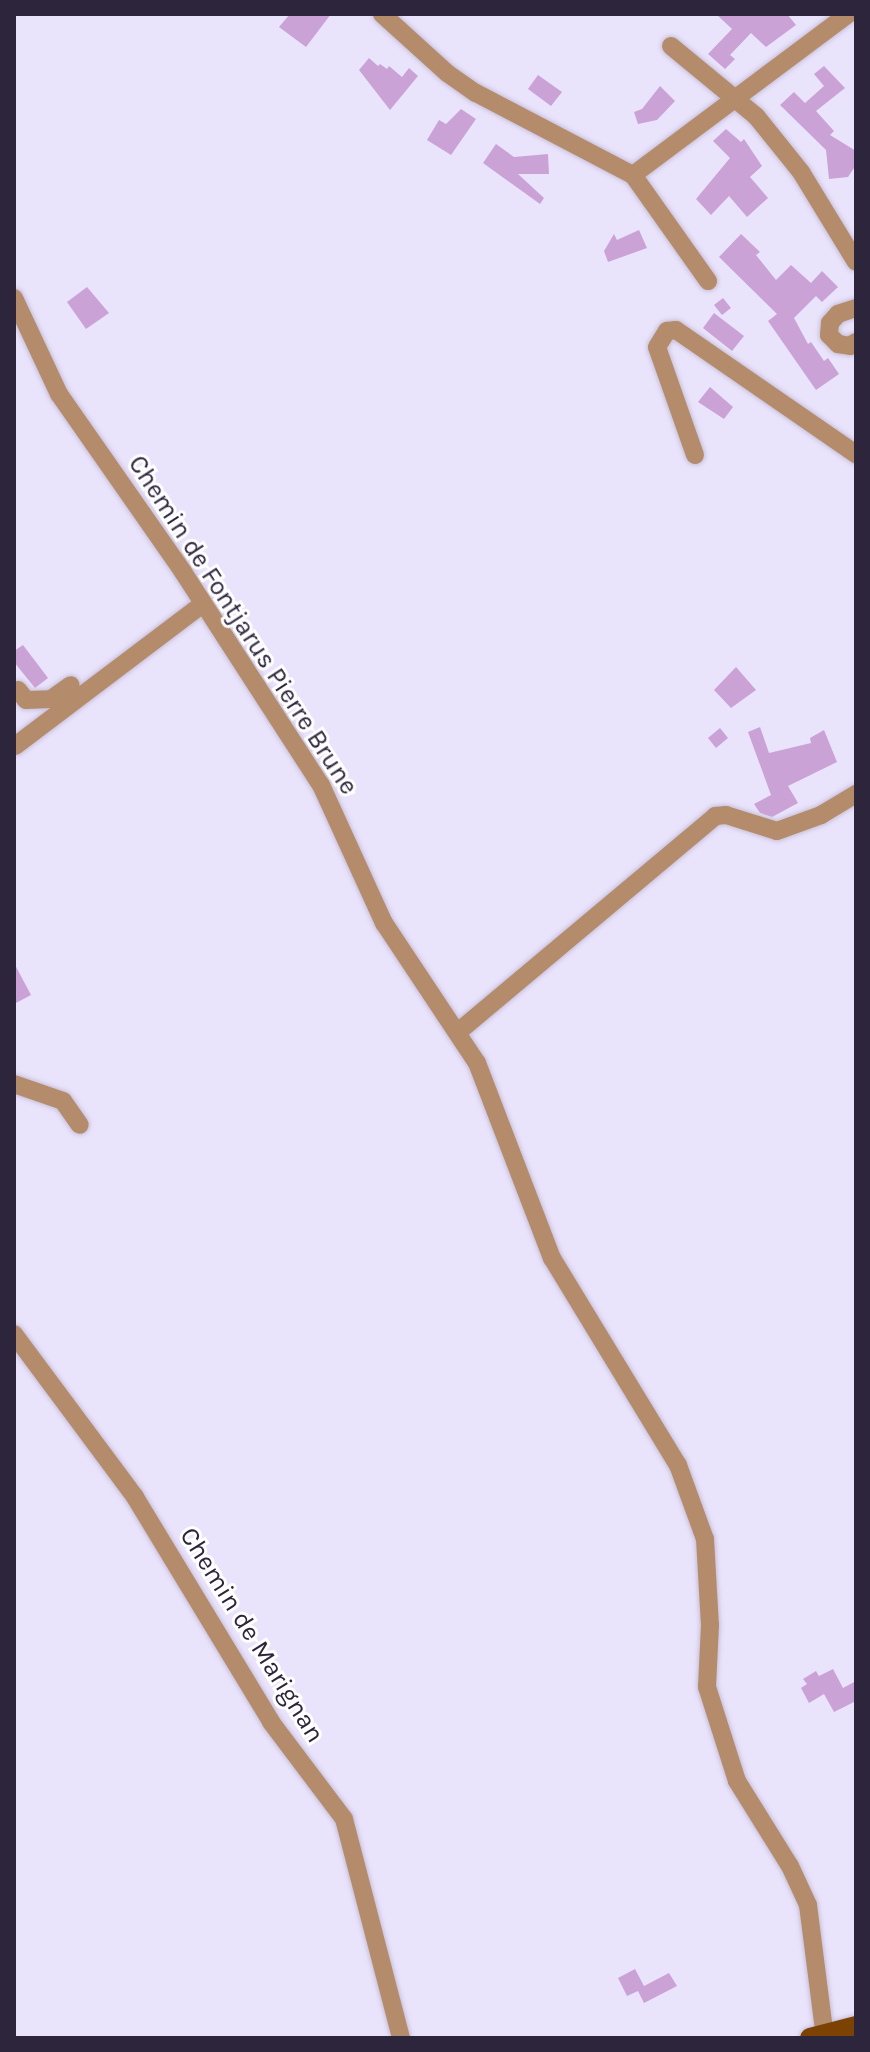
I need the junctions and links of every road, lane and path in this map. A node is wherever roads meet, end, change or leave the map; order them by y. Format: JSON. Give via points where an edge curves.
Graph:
{"nodes":[{"id":1,"x":848,"y":14,"type":"edge"},
{"id":2,"x":395,"y":18,"type":"edge"},
{"id":3,"x":671,"y":46,"type":"dead end"},
{"id":4,"x":737,"y":98,"type":"junction"},
{"id":5,"x":633,"y":175,"type":"junction"},
{"id":6,"x":856,"y":262,"type":"edge"},
{"id":7,"x":708,"y":281,"type":"dead end"},
{"id":8,"x":14,"y":298,"type":"edge"},
{"id":9,"x":856,"y":308,"type":"edge"},
{"id":10,"x":847,"y":343,"type":"edge"},
{"id":11,"x":856,"y":454,"type":"edge"},
{"id":12,"x":695,"y":455,"type":"dead end"},
{"id":13,"x":200,"y":599,"type":"junction"},
{"id":14,"x":18,"y":690,"type":"dead end"},
{"id":15,"x":15,"y":746,"type":"edge"},
{"id":16,"x":856,"y":794,"type":"edge"},
{"id":17,"x":458,"y":1032,"type":"junction"},
{"id":18,"x":14,"y":1084,"type":"edge"},
{"id":19,"x":80,"y":1125,"type":"dead end"},
{"id":20,"x":14,"y":1334,"type":"edge"},
{"id":21,"x":856,"y":2026,"type":"edge"},
{"id":22,"x":820,"y":2037,"type":"edge"},
{"id":23,"x":401,"y":2038,"type":"edge"}],
"edges":[{"from":1,"to":4,"type":"street"},
{"from":2,"to":5,"type":"street","via":[[447,73],[476,93]]},
{"from":3,"to":4,"type":"street"},
{"from":4,"to":5,"type":"street"},
{"from":4,"to":6,"type":"street","via":[[785,149]]},
{"from":5,"to":7,"type":"street"},
{"from":8,"to":13,"type":"street","name":"Chemin de Fontjarus Pierre Brune","via":[[59,394]]},
{"from":9,"to":10,"type":"street","via":[[830,323],[829,335]]},
{"from":11,"to":12,"type":"street","via":[[676,330],[667,331],[657,347]]},
{"from":13,"to":14,"type":"street","via":[[51,699],[26,700]]},
{"from":13,"to":15,"type":"street"},
{"from":13,"to":17,"type":"street","name":"Chemin de Fontjarus Pierre Brune","via":[[321,785],[384,923]]},
{"from":16,"to":17,"type":"street","via":[[821,815],[777,831],[715,816]]},
{"from":17,"to":22,"type":"street","name":"Chemin de Fontjarus Pierre Brune","via":[[491,1094],[552,1258],[629,1380],[693,1499],[705,1539],[707,1687],[737,1781],[808,1905]]},
{"from":18,"to":19,"type":"street","via":[[63,1101]]},
{"from":20,"to":23,"type":"street","name":"Chemin de Marignan","via":[[135,1497],[271,1722],[344,1819]]},
{"from":21,"to":22,"type":"main road"}]}
